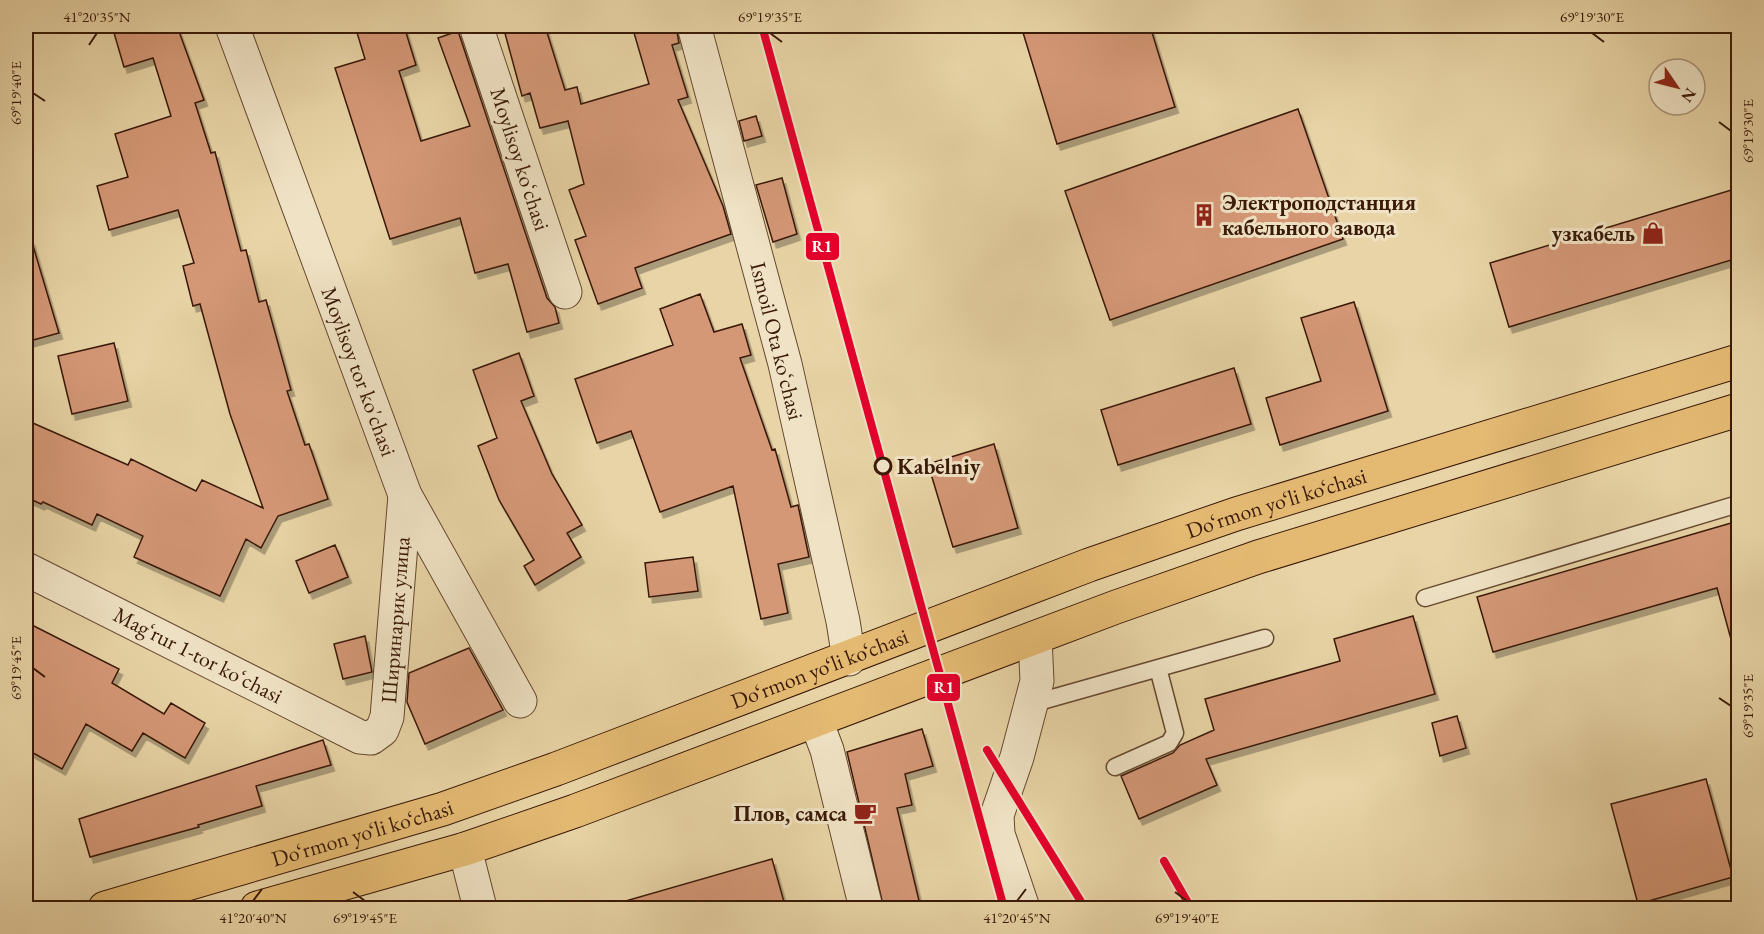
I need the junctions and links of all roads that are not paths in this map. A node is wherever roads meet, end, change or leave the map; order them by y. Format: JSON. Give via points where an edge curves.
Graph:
{"nodes":[{"id":1,"x":232,"y":26,"type":"edge"},
{"id":2,"x":476,"y":26,"type":"edge"},
{"id":3,"x":694,"y":26,"type":"edge"},
{"id":4,"x":565,"y":292,"type":"dead end"},
{"id":5,"x":1738,"y":361,"type":"edge"},
{"id":6,"x":1738,"y":410,"type":"edge"},
{"id":7,"x":405,"y":495,"type":"junction"},
{"id":8,"x":1738,"y":504,"type":"edge"},
{"id":9,"x":26,"y":569,"type":"edge"},
{"id":10,"x":1425,"y":598,"type":"dead end"},
{"id":11,"x":1035,"y":638,"type":"junction"},
{"id":12,"x":1265,"y":638,"type":"dead end"},
{"id":13,"x":849,"y":659,"type":"junction"},
{"id":14,"x":1158,"y":668,"type":"junction"},
{"id":15,"x":520,"y":701,"type":"dead end"},
{"id":16,"x":1031,"y":704,"type":"junction"},
{"id":17,"x":816,"y":722,"type":"junction"},
{"id":18,"x":371,"y":738,"type":"joint"},
{"id":19,"x":1115,"y":767,"type":"dead end"},
{"id":20,"x":465,"y":849,"type":"junction"},
{"id":21,"x":105,"y":909,"type":"edge"},
{"id":22,"x":257,"y":909,"type":"edge"},
{"id":23,"x":480,"y":909,"type":"edge"},
{"id":24,"x":866,"y":909,"type":"edge"},
{"id":25,"x":1023,"y":909,"type":"edge"}],
"edges":[{"from":1,"to":7,"type":"street","name":"Moylisoy tor ko'chasi"},
{"from":2,"to":4,"type":"street","name":"Moylisoy koʻchasi"},
{"from":3,"to":13,"type":"street","name":"Ismoil Ota koʻchasi","via":[[785,364]]},
{"from":5,"to":13,"type":"main road","name":"Do‘rmon yo‘li ko‘chasi","via":[[1236,514],[1089,565]]},
{"from":6,"to":11,"type":"main road","name":"Do‘rmon yo‘li ko‘chasi","via":[[1258,557]]},
{"from":7,"to":15,"type":"street","name":"Moylisoy tor ko'chasi"},
{"from":7,"to":18,"type":"street","name":"Ширинарик улица","via":[[387,717],[382,730]]},
{"from":8,"to":10,"type":"lane"},
{"from":9,"to":18,"type":"street","name":"Magʻrur 1-tor koʻchasi","via":[[360,737]]},
{"from":11,"to":16,"type":"street","via":[[1037,681]]},
{"from":11,"to":17,"type":"main road","name":"Do‘rmon yo‘li ko‘chasi"},
{"from":12,"to":14,"type":"lane"},
{"from":13,"to":21,"type":"main road","name":"Do‘rmon yo‘li ko‘chasi","via":[[443,809]]},
{"from":14,"to":16,"type":"lane"},
{"from":14,"to":19,"type":"lane","via":[[1175,733],[1169,743]]},
{"from":16,"to":25,"type":"street","via":[[997,815],[998,834]]},
{"from":17,"to":20,"type":"main road","name":"Do‘rmon yo‘li ko‘chasi"},
{"from":17,"to":24,"type":"street","via":[[827,750]]},
{"from":20,"to":22,"type":"main road","name":"Do‘rmon yo‘li ko‘chasi"},
{"from":20,"to":23,"type":"street"}]}
